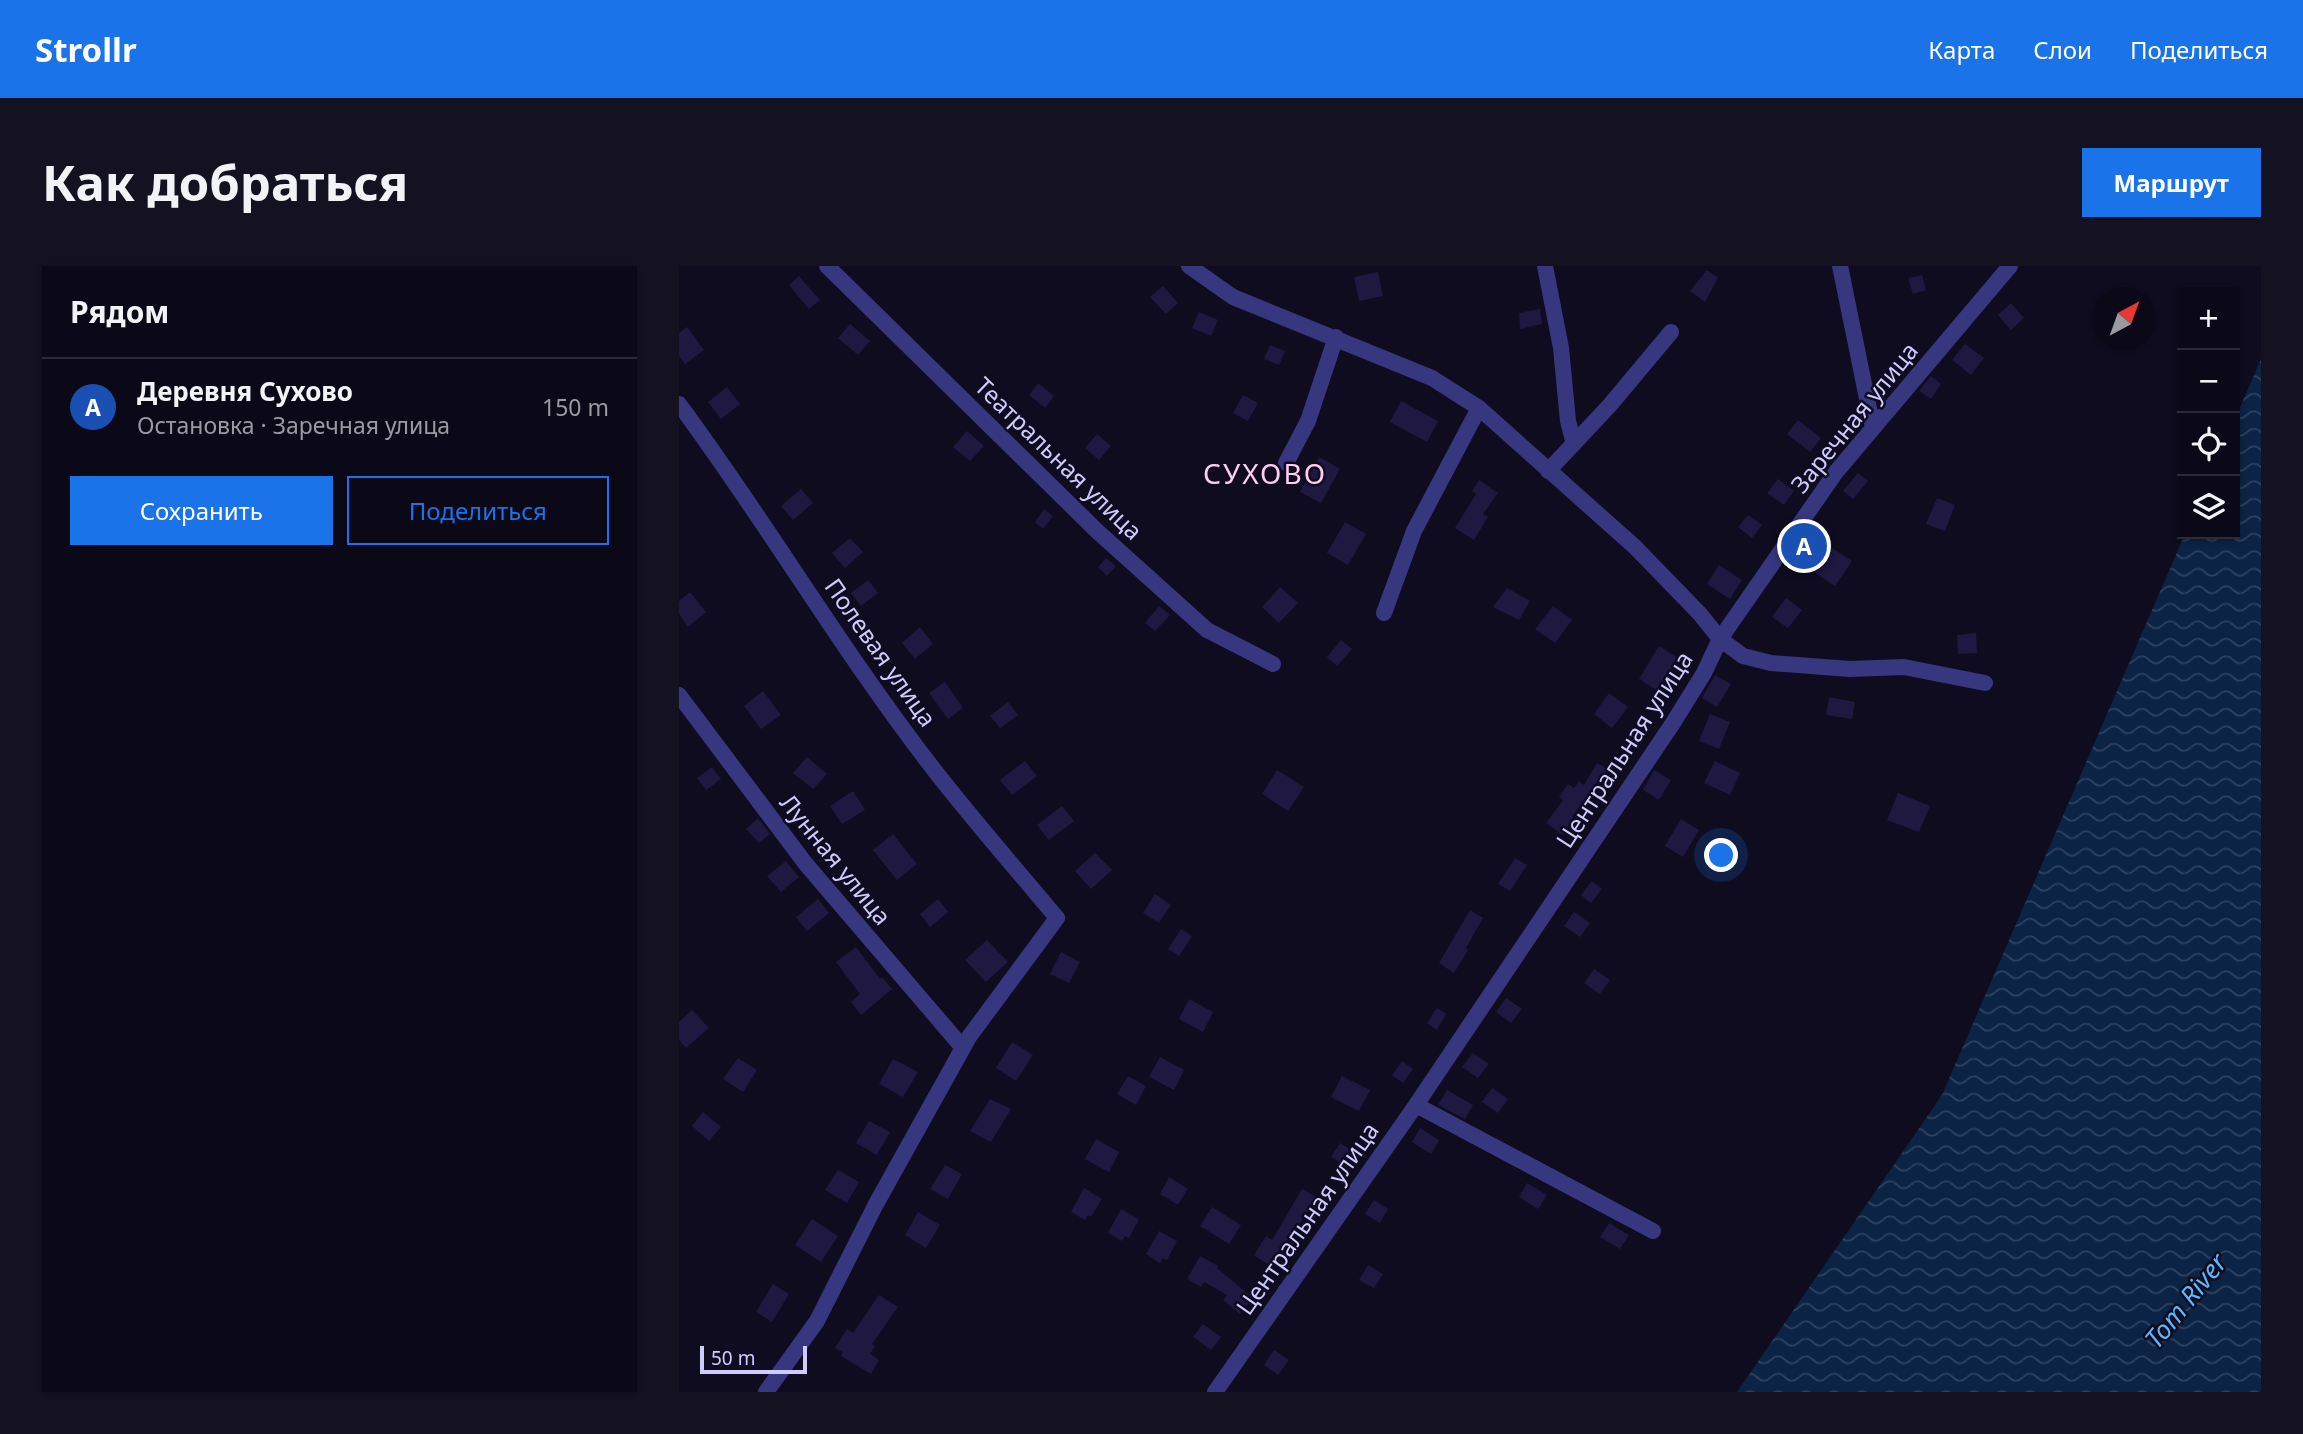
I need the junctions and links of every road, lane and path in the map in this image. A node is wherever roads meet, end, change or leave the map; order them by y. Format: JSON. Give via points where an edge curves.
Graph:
{"nodes":[{"id":1,"x":827,"y":266,"type":"edge"},
{"id":2,"x":1189,"y":266,"type":"edge"},
{"id":3,"x":1545,"y":266,"type":"edge"},
{"id":4,"x":1840,"y":266,"type":"edge"},
{"id":5,"x":2010,"y":266,"type":"edge"},
{"id":6,"x":1671,"y":332,"type":"dead end"},
{"id":7,"x":1336,"y":337,"type":"junction"},
{"id":8,"x":679,"y":404,"type":"edge"},
{"id":9,"x":1479,"y":408,"type":"junction"},
{"id":10,"x":1873,"y":428,"type":"junction"},
{"id":11,"x":1574,"y":444,"type":"junction"},
{"id":12,"x":1286,"y":463,"type":"dead end"},
{"id":13,"x":1548,"y":471,"type":"junction"},
{"id":14,"x":1384,"y":613,"type":"dead end"},
{"id":15,"x":1720,"y":639,"type":"junction"},
{"id":16,"x":1273,"y":664,"type":"dead end"},
{"id":17,"x":1985,"y":683,"type":"dead end"},
{"id":18,"x":679,"y":695,"type":"edge"},
{"id":19,"x":963,"y":1048,"type":"junction"},
{"id":20,"x":1416,"y":1105,"type":"junction"},
{"id":21,"x":1653,"y":1231,"type":"dead end"},
{"id":22,"x":766,"y":1392,"type":"edge"},
{"id":23,"x":1215,"y":1392,"type":"edge"}],
"edges":[{"from":1,"to":16,"type":"street","name":"Театральная улица","via":[[1097,531],[1206,630]]},
{"from":2,"to":7,"type":"street","name":"Центральная улица","via":[[1233,297]]},
{"from":3,"to":11,"type":"street"},
{"from":4,"to":10,"type":"street"},
{"from":5,"to":10,"type":"street","name":"Заречная улица"},
{"from":6,"to":11,"type":"street"},
{"from":7,"to":9,"type":"street","name":"Центральная улица","via":[[1432,378]]},
{"from":7,"to":12,"type":"street","via":[[1308,421]]},
{"from":8,"to":19,"type":"street","name":"Полевая улица","via":[[934,771],[1057,918]]},
{"from":9,"to":13,"type":"street","name":"Центральная улица"},
{"from":9,"to":14,"type":"street","via":[[1414,531]]},
{"from":10,"to":15,"type":"street","name":"Заречная улица","via":[[1836,472]]},
{"from":11,"to":13,"type":"street"},
{"from":13,"to":15,"type":"street","name":"Центральная улица","via":[[1635,547]]},
{"from":15,"to":17,"type":"street","via":[[1743,656],[1771,663],[1850,669],[1904,667]]},
{"from":15,"to":20,"type":"street","name":"Центральная улица","via":[[1673,723]]},
{"from":18,"to":19,"type":"street","name":"Лунная улица","via":[[805,863]]},
{"from":19,"to":22,"type":"street","via":[[817,1321]]},
{"from":20,"to":21,"type":"street"},
{"from":20,"to":23,"type":"street","name":"Центральная улица"}]}
